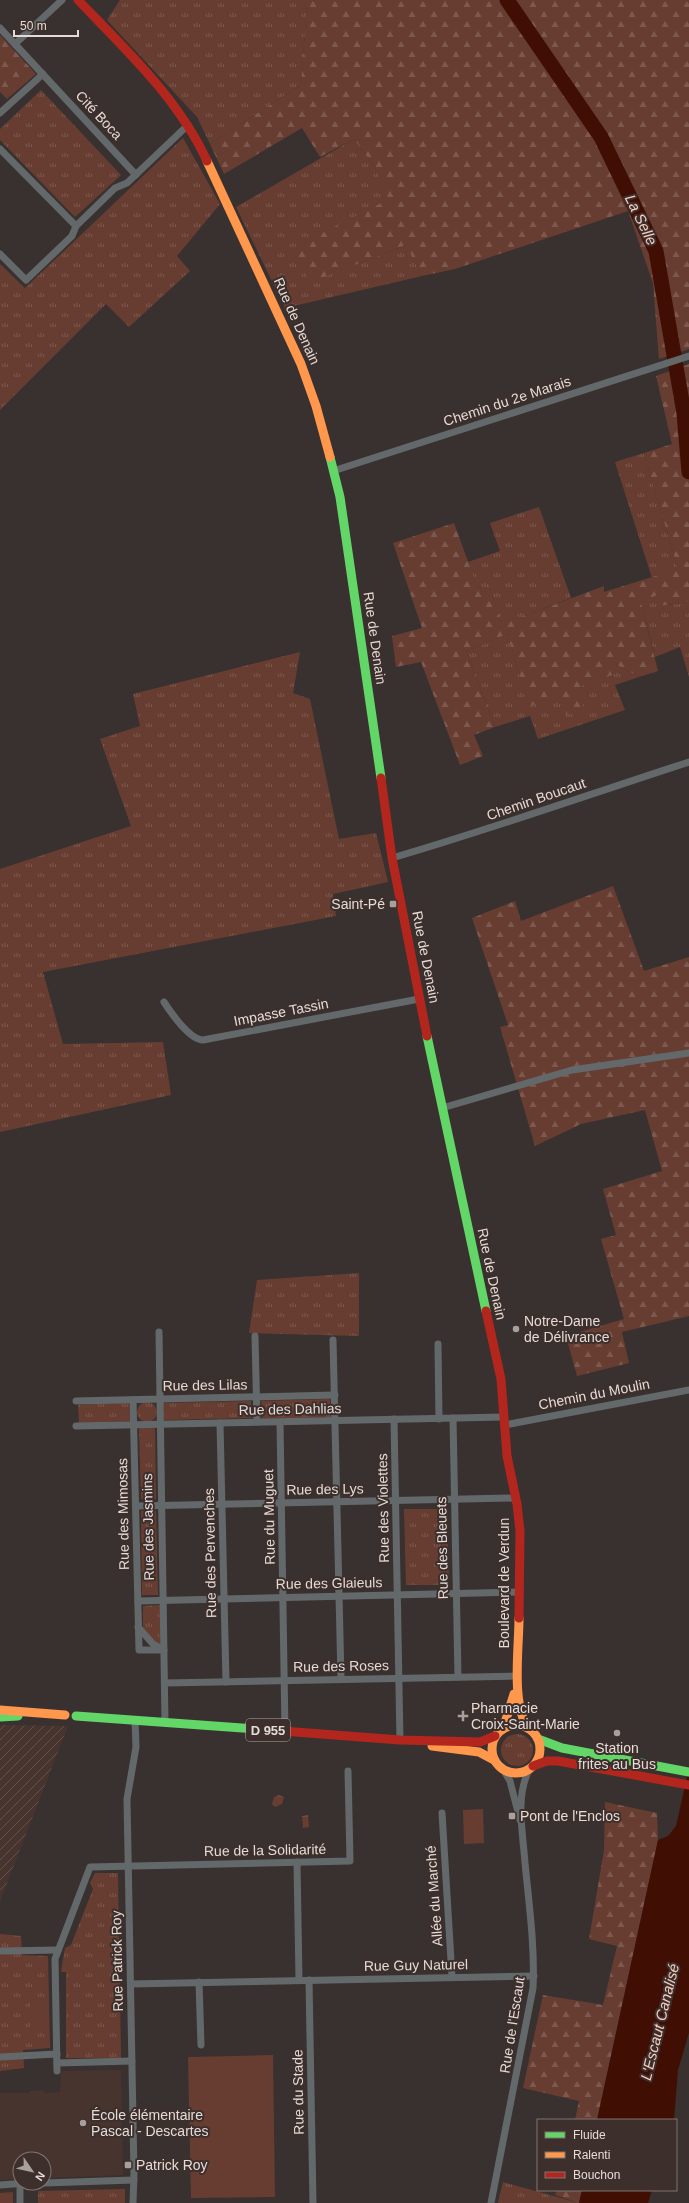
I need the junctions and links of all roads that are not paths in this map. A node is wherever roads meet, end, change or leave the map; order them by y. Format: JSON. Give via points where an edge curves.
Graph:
{"nodes":[{"id":1,"x":62,"y":0,"type":"edge"},
{"id":2,"x":78,"y":0,"type":"edge"},
{"id":3,"x":0,"y":28,"type":"edge"},
{"id":4,"x":15,"y":44,"type":"junction"},
{"id":5,"x":43,"y":74,"type":"junction"},
{"id":6,"x":0,"y":113,"type":"edge"},
{"id":7,"x":188,"y":125,"type":"junction"},
{"id":8,"x":0,"y":149,"type":"edge"},
{"id":9,"x":136,"y":175,"type":"junction"},
{"id":10,"x":76,"y":226,"type":"junction"},
{"id":11,"x":0,"y":254,"type":"edge"},
{"id":12,"x":689,"y":356,"type":"edge"},
{"id":13,"x":333,"y":471,"type":"junction"},
{"id":14,"x":689,"y":762,"type":"edge"},
{"id":15,"x":392,"y":858,"type":"junction"},
{"id":16,"x":419,"y":999,"type":"junction"},
{"id":17,"x":164,"y":1002,"type":"dead end"},
{"id":18,"x":689,"y":1053,"type":"edge"},
{"id":19,"x":442,"y":1108,"type":"junction"},
{"id":20,"x":159,"y":1332,"type":"dead end"},
{"id":21,"x":254,"y":1336,"type":"dead end"},
{"id":22,"x":333,"y":1340,"type":"dead end"},
{"id":23,"x":493,"y":1342,"type":"joint"},
{"id":24,"x":438,"y":1344,"type":"dead end"},
{"id":25,"x":689,"y":1390,"type":"edge"},
{"id":26,"x":334,"y":1395,"type":"junction"},
{"id":27,"x":256,"y":1397,"type":"junction"},
{"id":28,"x":159,"y":1399,"type":"junction"},
{"id":29,"x":133,"y":1400,"type":"junction"},
{"id":30,"x":76,"y":1401,"type":"dead end"},
{"id":31,"x":453,"y":1418,"type":"junction"},
{"id":32,"x":439,"y":1419,"type":"junction"},
{"id":33,"x":394,"y":1420,"type":"junction"},
{"id":34,"x":335,"y":1421,"type":"junction"},
{"id":35,"x":505,"y":1421,"type":"junction"},
{"id":36,"x":257,"y":1422,"type":"junction"},
{"id":37,"x":280,"y":1422,"type":"junction"},
{"id":38,"x":220,"y":1423,"type":"junction"},
{"id":39,"x":134,"y":1425,"type":"junction"},
{"id":40,"x":160,"y":1425,"type":"junction"},
{"id":41,"x":76,"y":1426,"type":"dead end"},
{"id":42,"x":516,"y":1498,"type":"junction"},
{"id":43,"x":454,"y":1499,"type":"junction"},
{"id":44,"x":396,"y":1500,"type":"junction"},
{"id":45,"x":336,"y":1502,"type":"junction"},
{"id":46,"x":281,"y":1503,"type":"junction"},
{"id":47,"x":222,"y":1504,"type":"junction"},
{"id":48,"x":161,"y":1505,"type":"junction"},
{"id":49,"x":136,"y":1506,"type":"junction"},
{"id":50,"x":520,"y":1592,"type":"junction"},
{"id":51,"x":456,"y":1593,"type":"junction"},
{"id":52,"x":398,"y":1594,"type":"junction"},
{"id":53,"x":338,"y":1595,"type":"junction"},
{"id":54,"x":283,"y":1596,"type":"junction"},
{"id":55,"x":224,"y":1598,"type":"junction"},
{"id":56,"x":163,"y":1600,"type":"junction"},
{"id":57,"x":138,"y":1601,"type":"junction"},
{"id":58,"x":138,"y":1627,"type":"junction"},
{"id":59,"x":164,"y":1650,"type":"junction"},
{"id":60,"x":458,"y":1677,"type":"junction"},
{"id":61,"x":400,"y":1678,"type":"junction"},
{"id":62,"x":518,"y":1678,"type":"junction"},
{"id":63,"x":341,"y":1679,"type":"junction"},
{"id":64,"x":284,"y":1680,"type":"junction"},
{"id":65,"x":226,"y":1682,"type":"junction"},
{"id":66,"x":165,"y":1683,"type":"junction"},
{"id":67,"x":0,"y":1710,"type":"edge"},
{"id":68,"x":65,"y":1715,"type":"junction"},
{"id":69,"x":0,"y":1717,"type":"edge"},
{"id":70,"x":135,"y":1720,"type":"junction"},
{"id":71,"x":165,"y":1722,"type":"junction"},
{"id":72,"x":528,"y":1728,"type":"junction"},
{"id":73,"x":503,"y":1729,"type":"junction"},
{"id":74,"x":285,"y":1731,"type":"junction"},
{"id":75,"x":495,"y":1736,"type":"junction"},
{"id":76,"x":538,"y":1739,"type":"junction"},
{"id":77,"x":400,"y":1740,"type":"junction"},
{"id":78,"x":494,"y":1760,"type":"junction"},
{"id":79,"x":531,"y":1768,"type":"junction"},
{"id":80,"x":348,"y":1771,"type":"dead end"},
{"id":81,"x":504,"y":1771,"type":"junction"},
{"id":82,"x":689,"y":1772,"type":"edge"},
{"id":83,"x":689,"y":1786,"type":"edge"},
{"id":84,"x":442,"y":1812,"type":"dead end"},
{"id":85,"x":522,"y":1825,"type":"junction"},
{"id":86,"x":297,"y":1862,"type":"junction"},
{"id":87,"x":128,"y":1866,"type":"junction"},
{"id":88,"x":58,"y":1950,"type":"junction"},
{"id":89,"x":0,"y":1951,"type":"edge"},
{"id":90,"x":534,"y":1976,"type":"junction"},
{"id":91,"x":452,"y":1977,"type":"junction"},
{"id":92,"x":299,"y":1980,"type":"junction"},
{"id":93,"x":309,"y":1980,"type":"junction"},
{"id":94,"x":199,"y":1982,"type":"junction"},
{"id":95,"x":131,"y":1984,"type":"junction"},
{"id":96,"x":201,"y":2045,"type":"dead end"},
{"id":97,"x":57,"y":2054,"type":"junction"},
{"id":98,"x":0,"y":2057,"type":"edge"},
{"id":99,"x":132,"y":2061,"type":"junction"},
{"id":100,"x":57,"y":2063,"type":"junction"},
{"id":101,"x":57,"y":2071,"type":"dead end"},
{"id":102,"x":134,"y":2180,"type":"junction"},
{"id":103,"x":52,"y":2182,"type":"edge"},
{"id":104,"x":12,"y":2184,"type":"edge"},
{"id":105,"x":0,"y":2185,"type":"edge"},
{"id":106,"x":22,"y":2191,"type":"edge"},
{"id":107,"x":20,"y":2203,"type":"edge"},
{"id":108,"x":133,"y":2203,"type":"edge"},
{"id":109,"x":313,"y":2203,"type":"edge"},
{"id":110,"x":491,"y":2203,"type":"edge"}],
"edges":[{"from":1,"to":4,"type":"street"},
{"from":2,"to":7,"type":"street","name":"Rue de Denain","via":[[160,88]]},
{"from":3,"to":4,"type":"street","name":"Cité Boca"},
{"from":4,"to":5,"type":"street","name":"Cité Boca"},
{"from":5,"to":6,"type":"street"},
{"from":5,"to":9,"type":"street","name":"Cité Boca"},
{"from":7,"to":9,"type":"street"},
{"from":7,"to":13,"type":"street","name":"Rue de Denain","via":[[209,164],[295,348],[316,406]]},
{"from":8,"to":10,"type":"street"},
{"from":9,"to":10,"type":"street","via":[[125,185],[115,188]]},
{"from":10,"to":11,"type":"street","via":[[72,236],[26,280]]},
{"from":12,"to":13,"type":"street","name":"Chemin du 2e Marais"},
{"from":13,"to":15,"type":"street","name":"Rue de Denain","via":[[348,543]]},
{"from":14,"to":15,"type":"street","name":"Chemin Boucaut","via":[[472,835]]},
{"from":15,"to":16,"type":"street","name":"Rue de Denain"},
{"from":16,"to":17,"type":"street","name":"Impasse Tassin","via":[[203,1040],[196,1039],[190,1034]]},
{"from":16,"to":19,"type":"street","name":"Rue de Denain"},
{"from":18,"to":19,"type":"street","via":[[572,1070]]},
{"from":19,"to":23,"type":"street","name":"Rue de Denain"},
{"from":20,"to":28,"type":"street","name":"Rue des Jasmins"},
{"from":21,"to":27,"type":"street"},
{"from":22,"to":26,"type":"street"},
{"from":23,"to":35,"type":"street","name":"Boulevard de Verdun"},
{"from":24,"to":32,"type":"street"},
{"from":25,"to":35,"type":"street","name":"Chemin du Moulin"},
{"from":26,"to":27,"type":"street","name":"Rue des Lilas"},
{"from":26,"to":34,"type":"street"},
{"from":27,"to":28,"type":"street","name":"Rue des Lilas"},
{"from":27,"to":36,"type":"street"},
{"from":28,"to":29,"type":"street","name":"Rue des Lilas"},
{"from":28,"to":40,"type":"street","name":"Rue des Jasmins"},
{"from":29,"to":30,"type":"street","name":"Rue des Lilas"},
{"from":29,"to":39,"type":"street","name":"Rue des Mimosas"},
{"from":31,"to":32,"type":"street","name":"Rue des Dahlias"},
{"from":31,"to":35,"type":"street","name":"Rue des Dahlias"},
{"from":31,"to":43,"type":"street","name":"Rue des Bleuets"},
{"from":32,"to":33,"type":"street","name":"Rue des Dahlias"},
{"from":33,"to":34,"type":"street","name":"Rue des Dahlias"},
{"from":33,"to":44,"type":"street","name":"Rue des Violettes"},
{"from":34,"to":37,"type":"street","name":"Rue des Dahlias"},
{"from":34,"to":45,"type":"street"},
{"from":35,"to":42,"type":"street","name":"Boulevard de Verdun","via":[[508,1462]]},
{"from":36,"to":37,"type":"street","name":"Rue des Dahlias"},
{"from":36,"to":38,"type":"street","name":"Rue des Dahlias"},
{"from":37,"to":46,"type":"street","name":"Rue du Muguet"},
{"from":38,"to":40,"type":"street","name":"Rue des Dahlias"},
{"from":38,"to":47,"type":"street","name":"Rue des Pervenches"},
{"from":39,"to":40,"type":"street","name":"Rue des Dahlias"},
{"from":39,"to":41,"type":"street","name":"Rue des Dahlias"},
{"from":39,"to":49,"type":"street","name":"Rue des Mimosas"},
{"from":40,"to":48,"type":"street","name":"Rue des Jasmins"},
{"from":42,"to":43,"type":"street","name":"Rue des Lys"},
{"from":42,"to":50,"type":"street","name":"Boulevard de Verdun","via":[[520,1531]]},
{"from":43,"to":44,"type":"street","name":"Rue des Lys"},
{"from":43,"to":51,"type":"street","name":"Rue des Bleuets"},
{"from":44,"to":45,"type":"street","name":"Rue des Lys"},
{"from":44,"to":52,"type":"street","name":"Rue des Violettes"},
{"from":45,"to":46,"type":"street","name":"Rue des Lys"},
{"from":45,"to":53,"type":"street"},
{"from":46,"to":47,"type":"street","name":"Rue des Lys"},
{"from":46,"to":54,"type":"street","name":"Rue du Muguet"},
{"from":47,"to":48,"type":"street","name":"Rue des Lys"},
{"from":47,"to":55,"type":"street","name":"Rue des Pervenches"},
{"from":48,"to":49,"type":"street","name":"Rue des Lys"},
{"from":48,"to":56,"type":"street","name":"Rue des Jasmins"},
{"from":49,"to":57,"type":"street","name":"Rue des Mimosas"},
{"from":50,"to":51,"type":"street","name":"Rue des Glaieuls"},
{"from":50,"to":62,"type":"street","name":"Boulevard de Verdun"},
{"from":51,"to":52,"type":"street","name":"Rue des Glaieuls"},
{"from":51,"to":60,"type":"street","name":"Rue des Bleuets"},
{"from":52,"to":53,"type":"street","name":"Rue des Glaieuls"},
{"from":52,"to":61,"type":"street","name":"Rue des Violettes"},
{"from":53,"to":54,"type":"street","name":"Rue des Glaieuls"},
{"from":53,"to":63,"type":"street"},
{"from":54,"to":55,"type":"street","name":"Rue des Glaieuls"},
{"from":54,"to":64,"type":"street","name":"Rue du Muguet"},
{"from":55,"to":56,"type":"street","name":"Rue des Glaieuls"},
{"from":55,"to":65,"type":"street","name":"Rue des Pervenches"},
{"from":56,"to":57,"type":"street","name":"Rue des Glaieuls"},
{"from":56,"to":59,"type":"street","name":"Rue des Jasmins"},
{"from":57,"to":58,"type":"street","name":"Rue des Mimosas"},
{"from":58,"to":59,"type":"street","via":[[153,1644]]},
{"from":58,"to":59,"type":"street","name":"Rue des Mimosas","via":[[139,1650]]},
{"from":59,"to":66,"type":"street","name":"Rue des Jasmins"},
{"from":60,"to":61,"type":"street","name":"Rue des Roses"},
{"from":60,"to":62,"type":"street","name":"Rue des Roses"},
{"from":61,"to":63,"type":"street","name":"Rue des Roses"},
{"from":61,"to":77,"type":"street","name":"Rue des Violettes"},
{"from":62,"to":72,"type":"street","name":"Boulevard de Verdun","via":[[519,1710]]},
{"from":62,"to":73,"type":"street","name":"Boulevard de Verdun"},
{"from":63,"to":64,"type":"street","name":"Rue des Roses"},
{"from":64,"to":65,"type":"street","name":"Rue des Roses"},
{"from":64,"to":74,"type":"street","name":"Rue du Muguet"},
{"from":65,"to":66,"type":"street","name":"Rue des Roses"},
{"from":66,"to":71,"type":"street","name":"Rue des Jasmins"},
{"from":67,"to":68,"type":"street","number":"D 955"},
{"from":68,"to":69,"type":"street","number":"D 955"},
{"from":68,"to":70,"type":"street","number":"D 955"},
{"from":70,"to":71,"type":"street","number":"D 955"},
{"from":70,"to":87,"type":"street","name":"Rue Patrick Roy","via":[[136,1752],[127,1791]]},
{"from":71,"to":74,"type":"street","number":"D 955"},
{"from":72,"to":73,"type":"street","via":[[517,1725]]},
{"from":72,"to":76,"type":"street"},
{"from":73,"to":75,"type":"street"},
{"from":74,"to":77,"type":"street","number":"D 955"},
{"from":75,"to":77,"type":"street","number":"D 955","via":[[480,1742]]},
{"from":75,"to":78,"type":"street","via":[[492,1750]]},
{"from":76,"to":79,"type":"street","via":[[540,1754]]},
{"from":76,"to":82,"type":"street","via":[[562,1748]]},
{"from":77,"to":78,"type":"street","number":"D 955","via":[[479,1752]]},
{"from":78,"to":81,"type":"street"},
{"from":79,"to":81,"type":"street","via":[[517,1774]]},
{"from":79,"to":83,"type":"street","via":[[547,1761],[558,1761]]},
{"from":79,"to":85,"type":"street","name":"Rue de l'Escaut","via":[[523,1785]]},
{"from":80,"to":86,"type":"street","name":"Rue de la Solidarité","via":[[350,1861]]},
{"from":81,"to":85,"type":"street","name":"Rue de l'Escaut","via":[[510,1781]]},
{"from":84,"to":91,"type":"street","name":"Allée du Marché"},
{"from":85,"to":90,"type":"street","name":"Rue de l'Escaut"},
{"from":86,"to":87,"type":"street","name":"Rue de la Solidarité"},
{"from":86,"to":92,"type":"street"},
{"from":87,"to":88,"type":"street","name":"Rue de la Solidarité","via":[[90,1867]]},
{"from":87,"to":95,"type":"street","name":"Rue Patrick Roy"},
{"from":88,"to":89,"type":"street"},
{"from":88,"to":97,"type":"street","via":[[55,1964]]},
{"from":90,"to":91,"type":"street","name":"Rue Guy Naturel"},
{"from":90,"to":110,"type":"street","name":"Rue de l'Escaut","via":[[532,2000]]},
{"from":91,"to":93,"type":"street","name":"Rue Guy Naturel"},
{"from":92,"to":93,"type":"street","name":"Rue Guy Naturel"},
{"from":92,"to":94,"type":"street","name":"Rue Guy Naturel"},
{"from":93,"to":109,"type":"street","name":"Rue du Stade"},
{"from":94,"to":95,"type":"street","name":"Rue Guy Naturel"},
{"from":94,"to":96,"type":"street"},
{"from":95,"to":99,"type":"street","name":"Rue Patrick Roy"},
{"from":97,"to":98,"type":"street"},
{"from":97,"to":100,"type":"street"},
{"from":99,"to":100,"type":"street"},
{"from":99,"to":102,"type":"street","name":"Rue Patrick Roy"},
{"from":100,"to":101,"type":"street"},
{"from":102,"to":103,"type":"street"},
{"from":102,"to":108,"type":"street","name":"Rue Patrick Roy"},
{"from":104,"to":105,"type":"street"},
{"from":106,"to":107,"type":"street"}]}
